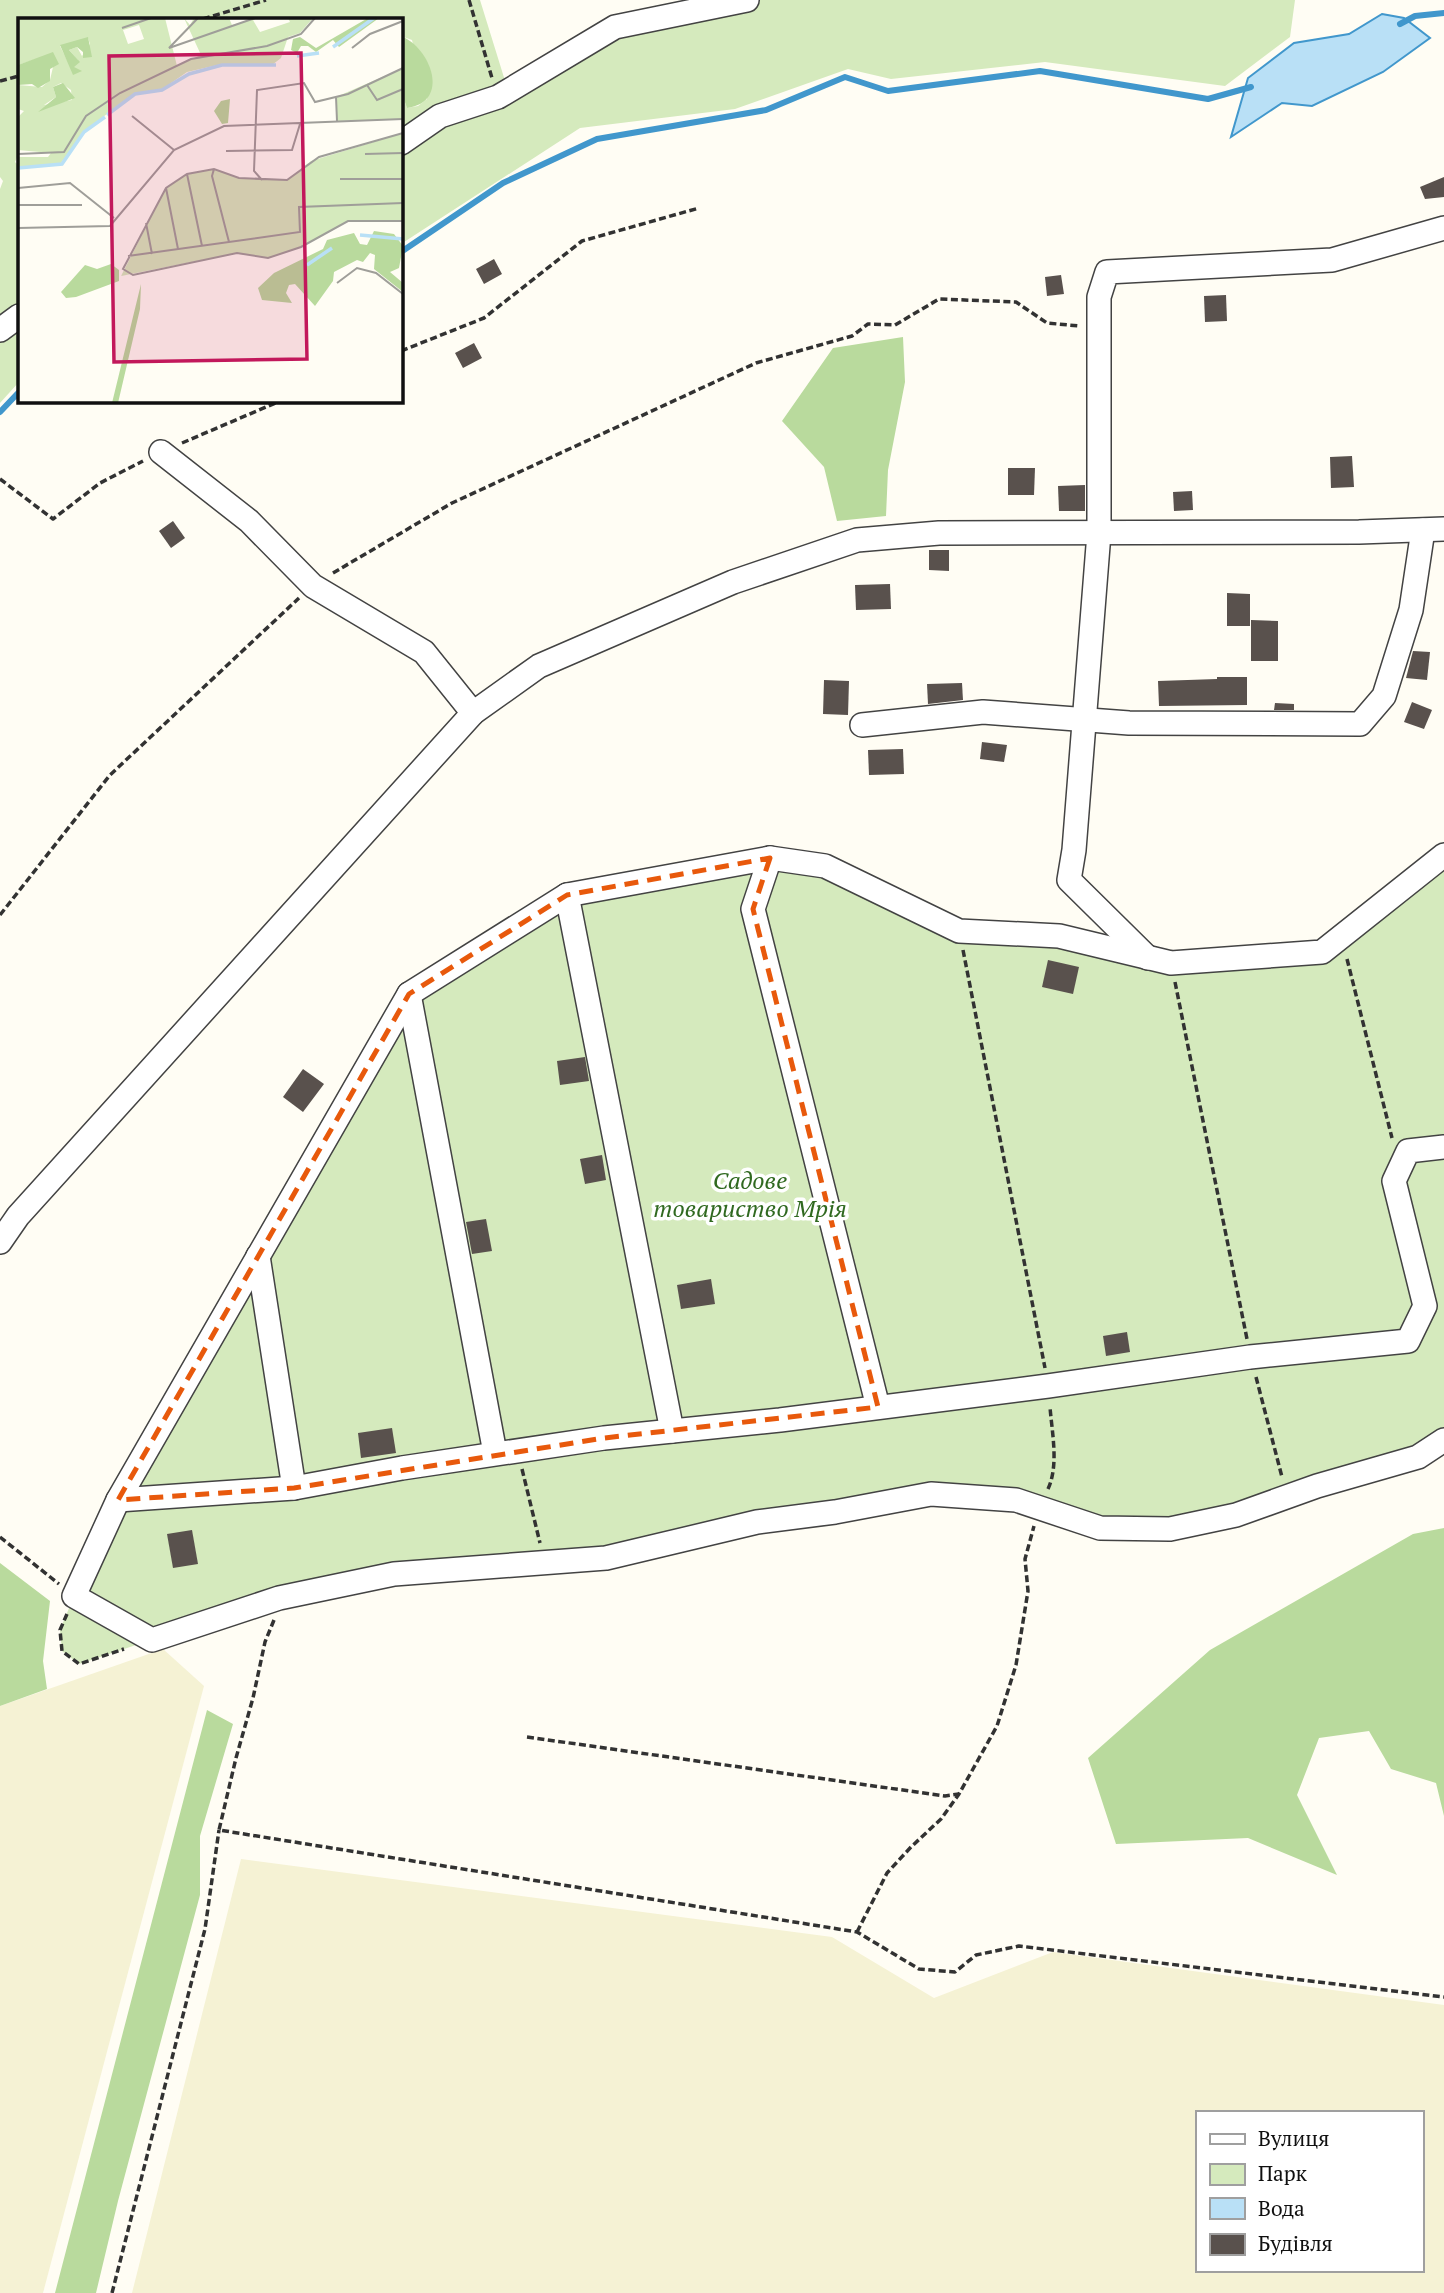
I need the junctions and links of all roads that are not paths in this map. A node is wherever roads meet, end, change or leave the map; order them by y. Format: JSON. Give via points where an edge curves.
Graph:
{"nodes":[{"id":1,"x":747,"y":0,"type":"edge"},
{"id":2,"x":402,"y":142,"type":"edge"},
{"id":3,"x":1444,"y":228,"type":"edge"},
{"id":4,"x":18,"y":317,"type":"edge"},
{"id":5,"x":0,"y":330,"type":"edge"},
{"id":6,"x":161,"y":452,"type":"road end"},
{"id":7,"x":1434,"y":529,"type":"edge"},
{"id":8,"x":1099,"y":533,"type":"junction"},
{"id":9,"x":473,"y":713,"type":"junction"},
{"id":10,"x":1084,"y":719,"type":"junction"},
{"id":11,"x":862,"y":725,"type":"dead end"},
{"id":12,"x":1444,"y":855,"type":"edge"},
{"id":13,"x":771,"y":858,"type":"junction"},
{"id":14,"x":567,"y":894,"type":"junction"},
{"id":15,"x":1148,"y":958,"type":"junction"},
{"id":16,"x":410,"y":994,"type":"junction"},
{"id":17,"x":1444,"y":1147,"type":"edge"},
{"id":18,"x":9,"y":1214,"type":"edge"},
{"id":19,"x":0,"y":1242,"type":"edge"},
{"id":20,"x":258,"y":1256,"type":"junction"},
{"id":21,"x":878,"y":1407,"type":"junction"},
{"id":22,"x":672,"y":1431,"type":"junction"},
{"id":23,"x":1444,"y":1440,"type":"edge"},
{"id":24,"x":506,"y":1452,"type":"junction"},
{"id":25,"x":294,"y":1488,"type":"junction"},
{"id":26,"x":118,"y":1500,"type":"junction"}],
"edges":[{"from":1,"to":2,"type":"street","via":[[615,27],[498,97],[440,117]]},
{"from":3,"to":8,"type":"street","via":[[1332,260],[1107,272],[1099,297]]},
{"from":4,"to":5,"type":"street"},
{"from":6,"to":9,"type":"street","via":[[249,521],[313,586],[424,652]]},
{"from":7,"to":8,"type":"street"},
{"from":7,"to":10,"type":"street","via":[[1384,696],[1360,724]]},
{"from":8,"to":9,"type":"street","via":[[939,533],[857,540],[733,582],[539,666]]},
{"from":8,"to":10,"type":"street"},
{"from":9,"to":18,"type":"street"},
{"from":10,"to":11,"type":"street","via":[[983,712]]},
{"from":10,"to":15,"type":"street","via":[[1069,880]]},
{"from":12,"to":15,"type":"street","via":[[1322,952],[1171,963]]},
{"from":13,"to":14,"type":"street"},
{"from":13,"to":15,"type":"street","via":[[825,866],[959,931],[1059,936]]},
{"from":13,"to":21,"type":"street","via":[[753,909]]},
{"from":14,"to":16,"type":"street"},
{"from":14,"to":22,"type":"street"},
{"from":16,"to":20,"type":"street"},
{"from":16,"to":24,"type":"street"},
{"from":17,"to":21,"type":"street","via":[[1408,1151],[1394,1181],[1425,1306],[1408,1341],[1250,1357]]},
{"from":18,"to":19,"type":"street"},
{"from":20,"to":25,"type":"street"},
{"from":20,"to":26,"type":"street"},
{"from":21,"to":22,"type":"street"},
{"from":22,"to":24,"type":"street"},
{"from":23,"to":26,"type":"street","via":[[1418,1457],[1236,1515],[1170,1530],[1101,1528],[1016,1500],[931,1494],[757,1522],[606,1558],[394,1574],[279,1598],[152,1640],[74,1596]]},
{"from":24,"to":25,"type":"street"},
{"from":25,"to":26,"type":"street"}]}
